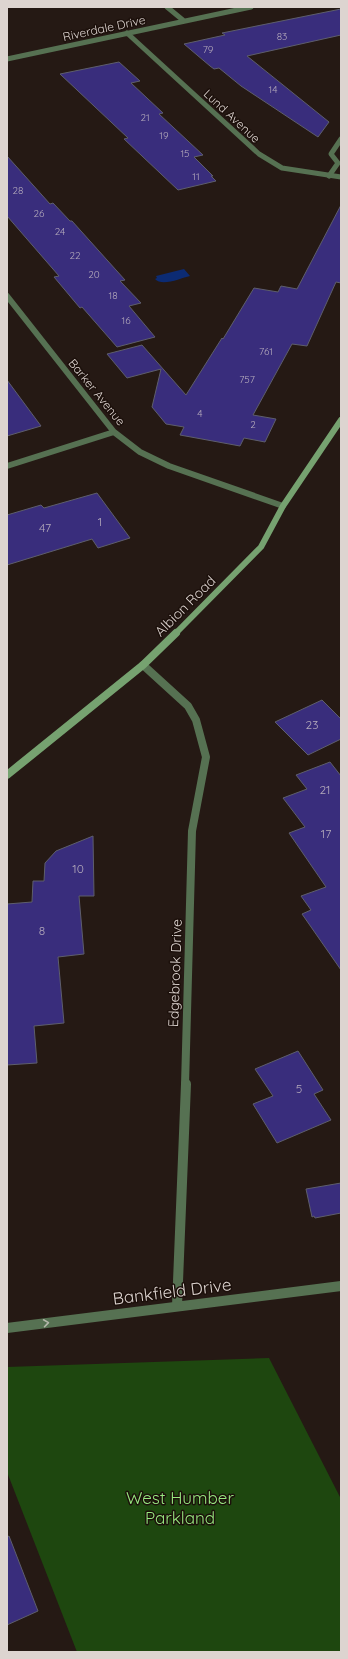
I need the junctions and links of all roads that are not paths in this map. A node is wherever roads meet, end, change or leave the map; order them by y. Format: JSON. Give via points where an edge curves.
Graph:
{"nodes":[{"id":1,"x":167,"y":7,"type":"edge"},
{"id":2,"x":251,"y":7,"type":"edge"},
{"id":3,"x":184,"y":21,"type":"junction"},
{"id":4,"x":127,"y":33,"type":"junction"},
{"id":5,"x":7,"y":59,"type":"edge"},
{"id":6,"x":341,"y":139,"type":"edge"},
{"id":7,"x":329,"y":176,"type":"junction"},
{"id":8,"x":341,"y":177,"type":"edge"},
{"id":9,"x":7,"y":296,"type":"edge"},
{"id":10,"x":341,"y":420,"type":"edge"},
{"id":11,"x":114,"y":432,"type":"junction"},
{"id":12,"x":7,"y":466,"type":"edge"},
{"id":13,"x":282,"y":506,"type":"junction"},
{"id":14,"x":144,"y":665,"type":"junction"},
{"id":15,"x":7,"y":774,"type":"edge"},
{"id":16,"x":341,"y":1286,"type":"edge"},
{"id":17,"x":177,"y":1306,"type":"junction"},
{"id":18,"x":7,"y":1328,"type":"edge"}],
"edges":[{"from":1,"to":3,"type":"street"},
{"from":2,"to":3,"type":"street","name":"Riverdale Drive"},
{"from":3,"to":4,"type":"street","name":"Riverdale Drive"},
{"from":4,"to":5,"type":"street","name":"Riverdale Drive"},
{"from":4,"to":7,"type":"street","name":"Lund Avenue","via":[[259,154],[282,168]]},
{"from":6,"to":7,"type":"street","via":[[331,154],[338,163]]},
{"from":7,"to":8,"type":"street","name":"Lund Avenue"},
{"from":9,"to":11,"type":"street","name":"Barker Avenue"},
{"from":10,"to":13,"type":"main road","name":"Albion Road"},
{"from":11,"to":12,"type":"street"},
{"from":11,"to":13,"type":"street","name":"Barker Avenue","via":[[140,452],[169,466]]},
{"from":13,"to":14,"type":"main road","name":"Albion Road","via":[[261,547]]},
{"from":14,"to":15,"type":"main road","name":"Albion Road"},
{"from":14,"to":17,"type":"street","name":"Edgebrook Drive","via":[[188,706],[196,720],[206,757],[192,831]]},
{"from":16,"to":17,"type":"street","name":"Bankfield Drive"},
{"from":18,"to":17,"type":"street","name":"Bankfield Drive","one_way":true}]}
